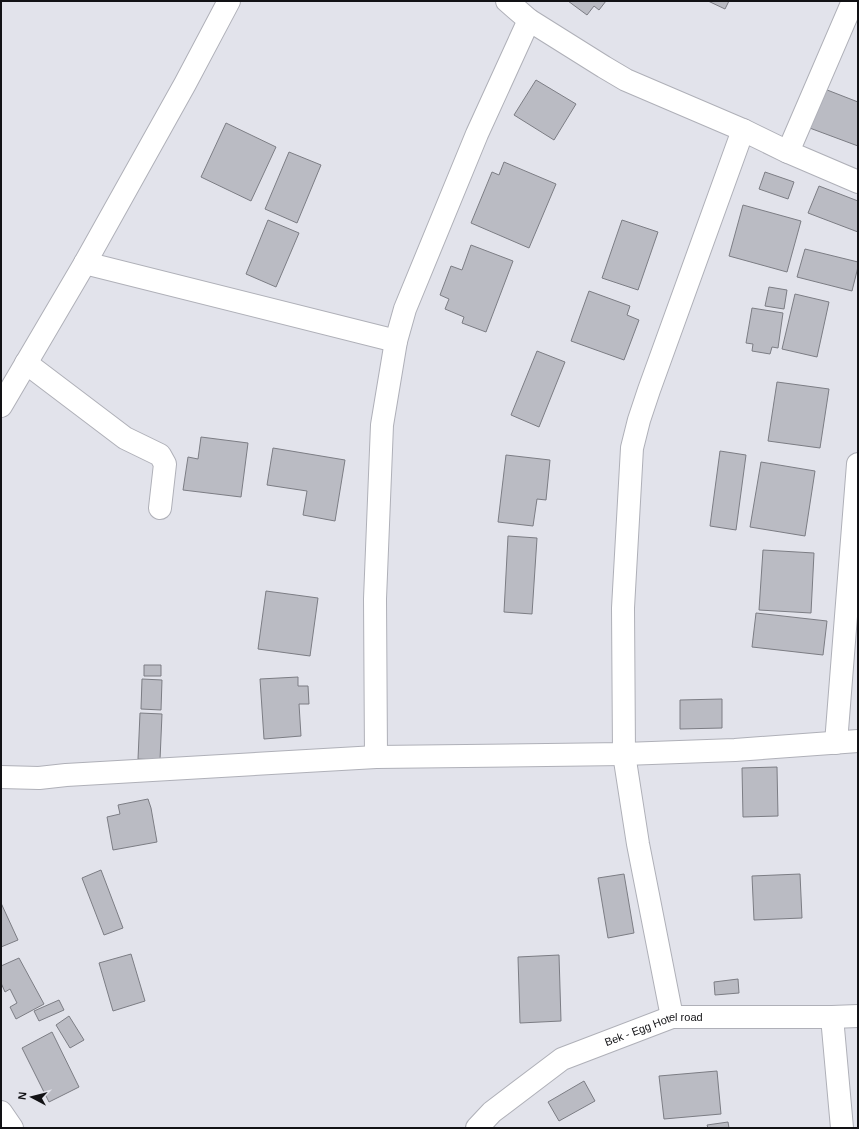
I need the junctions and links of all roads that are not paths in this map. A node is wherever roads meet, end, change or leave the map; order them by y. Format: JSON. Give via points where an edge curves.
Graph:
{"nodes":[{"id":1,"x":229,"y":1,"type":"edge"},
{"id":2,"x":507,"y":1,"type":"edge"},
{"id":3,"x":854,"y":1,"type":"edge"},
{"id":4,"x":529,"y":20,"type":"junction"},
{"id":5,"x":743,"y":130,"type":"junction"},
{"id":6,"x":788,"y":152,"type":"junction"},
{"id":7,"x":858,"y":182,"type":"edge"},
{"id":8,"x":85,"y":263,"type":"junction"},
{"id":9,"x":396,"y":341,"type":"junction"},
{"id":10,"x":26,"y":363,"type":"junction"},
{"id":11,"x":1,"y":404,"type":"edge"},
{"id":12,"x":858,"y":464,"type":"edge"},
{"id":13,"x":160,"y":508,"type":"dead end"},
{"id":14,"x":858,"y":741,"type":"edge"},
{"id":15,"x":836,"y":743,"type":"junction"},
{"id":16,"x":624,"y":754,"type":"junction"},
{"id":17,"x":376,"y":757,"type":"junction"},
{"id":18,"x":1,"y":778,"type":"edge"},
{"id":19,"x":858,"y":1016,"type":"edge"},
{"id":20,"x":672,"y":1017,"type":"junction"},
{"id":21,"x":832,"y":1017,"type":"junction"},
{"id":22,"x":1,"y":1112,"type":"edge"},
{"id":23,"x":12,"y":1128,"type":"edge"},
{"id":24,"x":477,"y":1128,"type":"edge"},
{"id":25,"x":842,"y":1128,"type":"edge"}],
"edges":[{"from":1,"to":8,"type":"street"},
{"from":2,"to":4,"type":"street"},
{"from":3,"to":6,"type":"street"},
{"from":4,"to":5,"type":"street","via":[[626,80]]},
{"from":4,"to":9,"type":"street","via":[[477,134],[405,309]]},
{"from":5,"to":6,"type":"street"},
{"from":5,"to":16,"type":"street","via":[[648,390],[632,448],[623,608]]},
{"from":6,"to":7,"type":"street"},
{"from":8,"to":9,"type":"street"},
{"from":8,"to":10,"type":"street"},
{"from":9,"to":17,"type":"street","via":[[382,433],[374,599]]},
{"from":10,"to":11,"type":"street"},
{"from":10,"to":13,"type":"street","via":[[125,438],[160,456],[165,464]]},
{"from":12,"to":15,"type":"street"},
{"from":14,"to":15,"type":"street"},
{"from":15,"to":16,"type":"street"},
{"from":16,"to":17,"type":"street"},
{"from":16,"to":20,"type":"street","via":[[638,844]]},
{"from":17,"to":18,"type":"street","via":[[39,778]]},
{"from":19,"to":21,"type":"street","name":"Bek - Egg Hotel road"},
{"from":20,"to":21,"type":"street","name":"Bek - Egg Hotel road"},
{"from":20,"to":24,"type":"street","name":"Bek - Egg Hotel road","via":[[562,1059],[492,1112]]},
{"from":21,"to":25,"type":"street"},
{"from":22,"to":23,"type":"street"}]}
